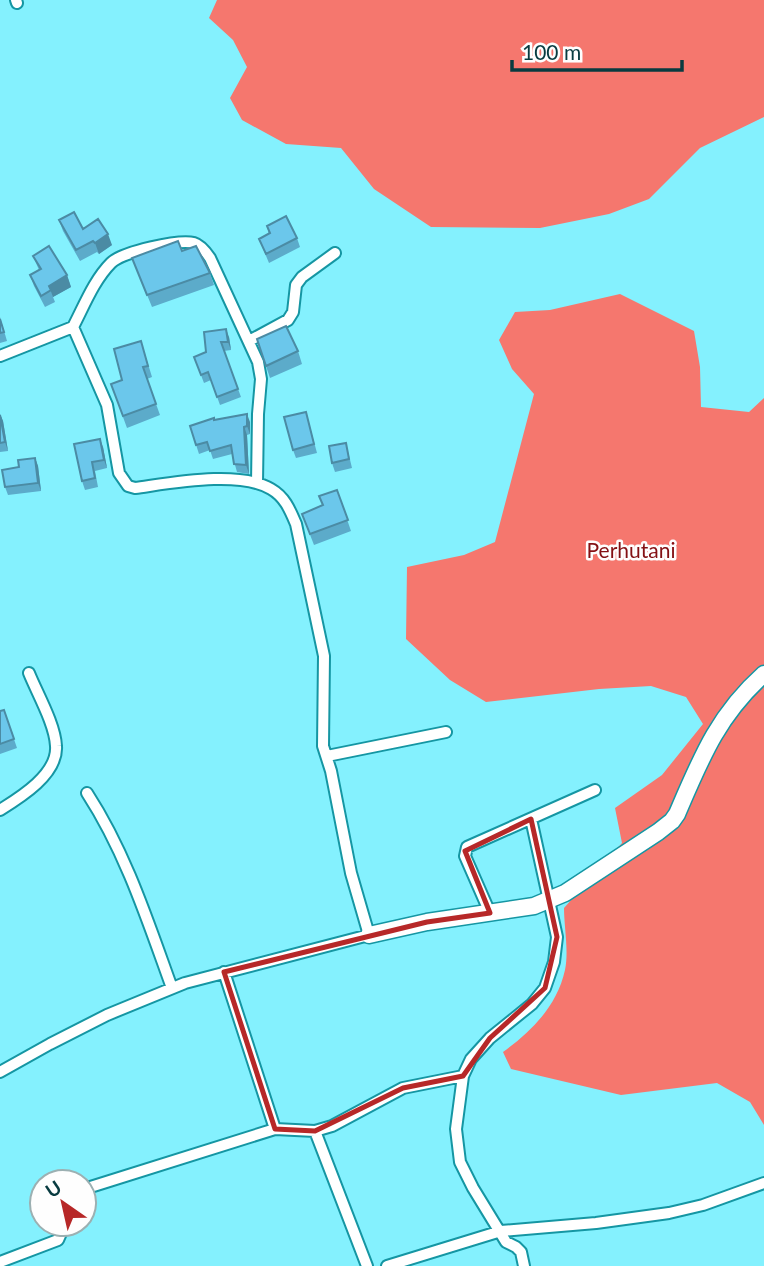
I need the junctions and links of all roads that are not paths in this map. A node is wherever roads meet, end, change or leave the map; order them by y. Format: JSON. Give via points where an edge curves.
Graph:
{"nodes":[{"id":1,"x":335,"y":253,"type":"dead end"},
{"id":2,"x":73,"y":327,"type":"junction"},
{"id":3,"x":249,"y":341,"type":"junction"},
{"id":4,"x":0,"y":356,"type":"edge"},
{"id":5,"x":257,"y":483,"type":"junction"},
{"id":6,"x":29,"y":673,"type":"dead end"},
{"id":7,"x":764,"y":674,"type":"edge"},
{"id":8,"x":446,"y":732,"type":"dead end"},
{"id":9,"x":327,"y":756,"type":"junction"},
{"id":10,"x":595,"y":790,"type":"dead end"},
{"id":11,"x":87,"y":793,"type":"dead end"},
{"id":12,"x":0,"y":810,"type":"edge"},
{"id":13,"x":531,"y":819,"type":"junction"},
{"id":14,"x":549,"y":901,"type":"junction"},
{"id":15,"x":490,"y":913,"type":"junction"},
{"id":16,"x":369,"y":935,"type":"junction"},
{"id":17,"x":224,"y":972,"type":"junction"},
{"id":18,"x":172,"y":988,"type":"junction"},
{"id":19,"x":0,"y":1072,"type":"edge"},
{"id":20,"x":463,"y":1076,"type":"junction"},
{"id":21,"x":275,"y":1129,"type":"junction"},
{"id":22,"x":315,"y":1132,"type":"junction"},
{"id":23,"x":764,"y":1182,"type":"edge"},
{"id":24,"x":98,"y":1185,"type":"edge"},
{"id":25,"x":501,"y":1231,"type":"junction"},
{"id":26,"x":59,"y":1238,"type":"edge"},
{"id":27,"x":0,"y":1262,"type":"edge"},
{"id":28,"x":367,"y":1266,"type":"edge"},
{"id":29,"x":387,"y":1266,"type":"edge"},
{"id":30,"x":524,"y":1266,"type":"edge"}],
"edges":[{"from":1,"to":3,"type":"street","via":[[302,276],[288,320]]},
{"from":2,"to":3,"type":"street","via":[[113,260],[185,243],[200,246],[210,258]]},
{"from":2,"to":4,"type":"street"},
{"from":2,"to":5,"type":"street","via":[[107,405],[119,473],[128,486],[219,479]]},
{"from":3,"to":5,"type":"street","via":[[261,379]]},
{"from":5,"to":9,"type":"street","via":[[282,498],[296,524],[324,656]]},
{"from":6,"to":12,"type":"street","via":[[57,750],[46,774]]},
{"from":7,"to":14,"type":"main road","via":[[727,714],[672,821]]},
{"from":8,"to":9,"type":"street"},
{"from":9,"to":16,"type":"street","via":[[346,853]]},
{"from":10,"to":13,"type":"street"},
{"from":11,"to":18,"type":"street","via":[[108,825]]},
{"from":13,"to":14,"type":"street"},
{"from":13,"to":15,"type":"street","via":[[465,851]]},
{"from":14,"to":15,"type":"main road"},
{"from":14,"to":20,"type":"street","via":[[557,937],[545,988],[484,1045]]},
{"from":15,"to":16,"type":"main road"},
{"from":16,"to":17,"type":"street"},
{"from":17,"to":18,"type":"street"},
{"from":17,"to":21,"type":"street"},
{"from":18,"to":19,"type":"street","via":[[107,1015]]},
{"from":20,"to":22,"type":"street","via":[[403,1088]]},
{"from":20,"to":25,"type":"street","via":[[456,1129],[460,1162]]},
{"from":21,"to":22,"type":"street"},
{"from":21,"to":24,"type":"street"},
{"from":22,"to":28,"type":"street"},
{"from":23,"to":25,"type":"street","via":[[669,1213]]},
{"from":25,"to":29,"type":"street"},
{"from":25,"to":30,"type":"street","via":[[508,1244],[521,1252]]},
{"from":26,"to":27,"type":"street"}]}
